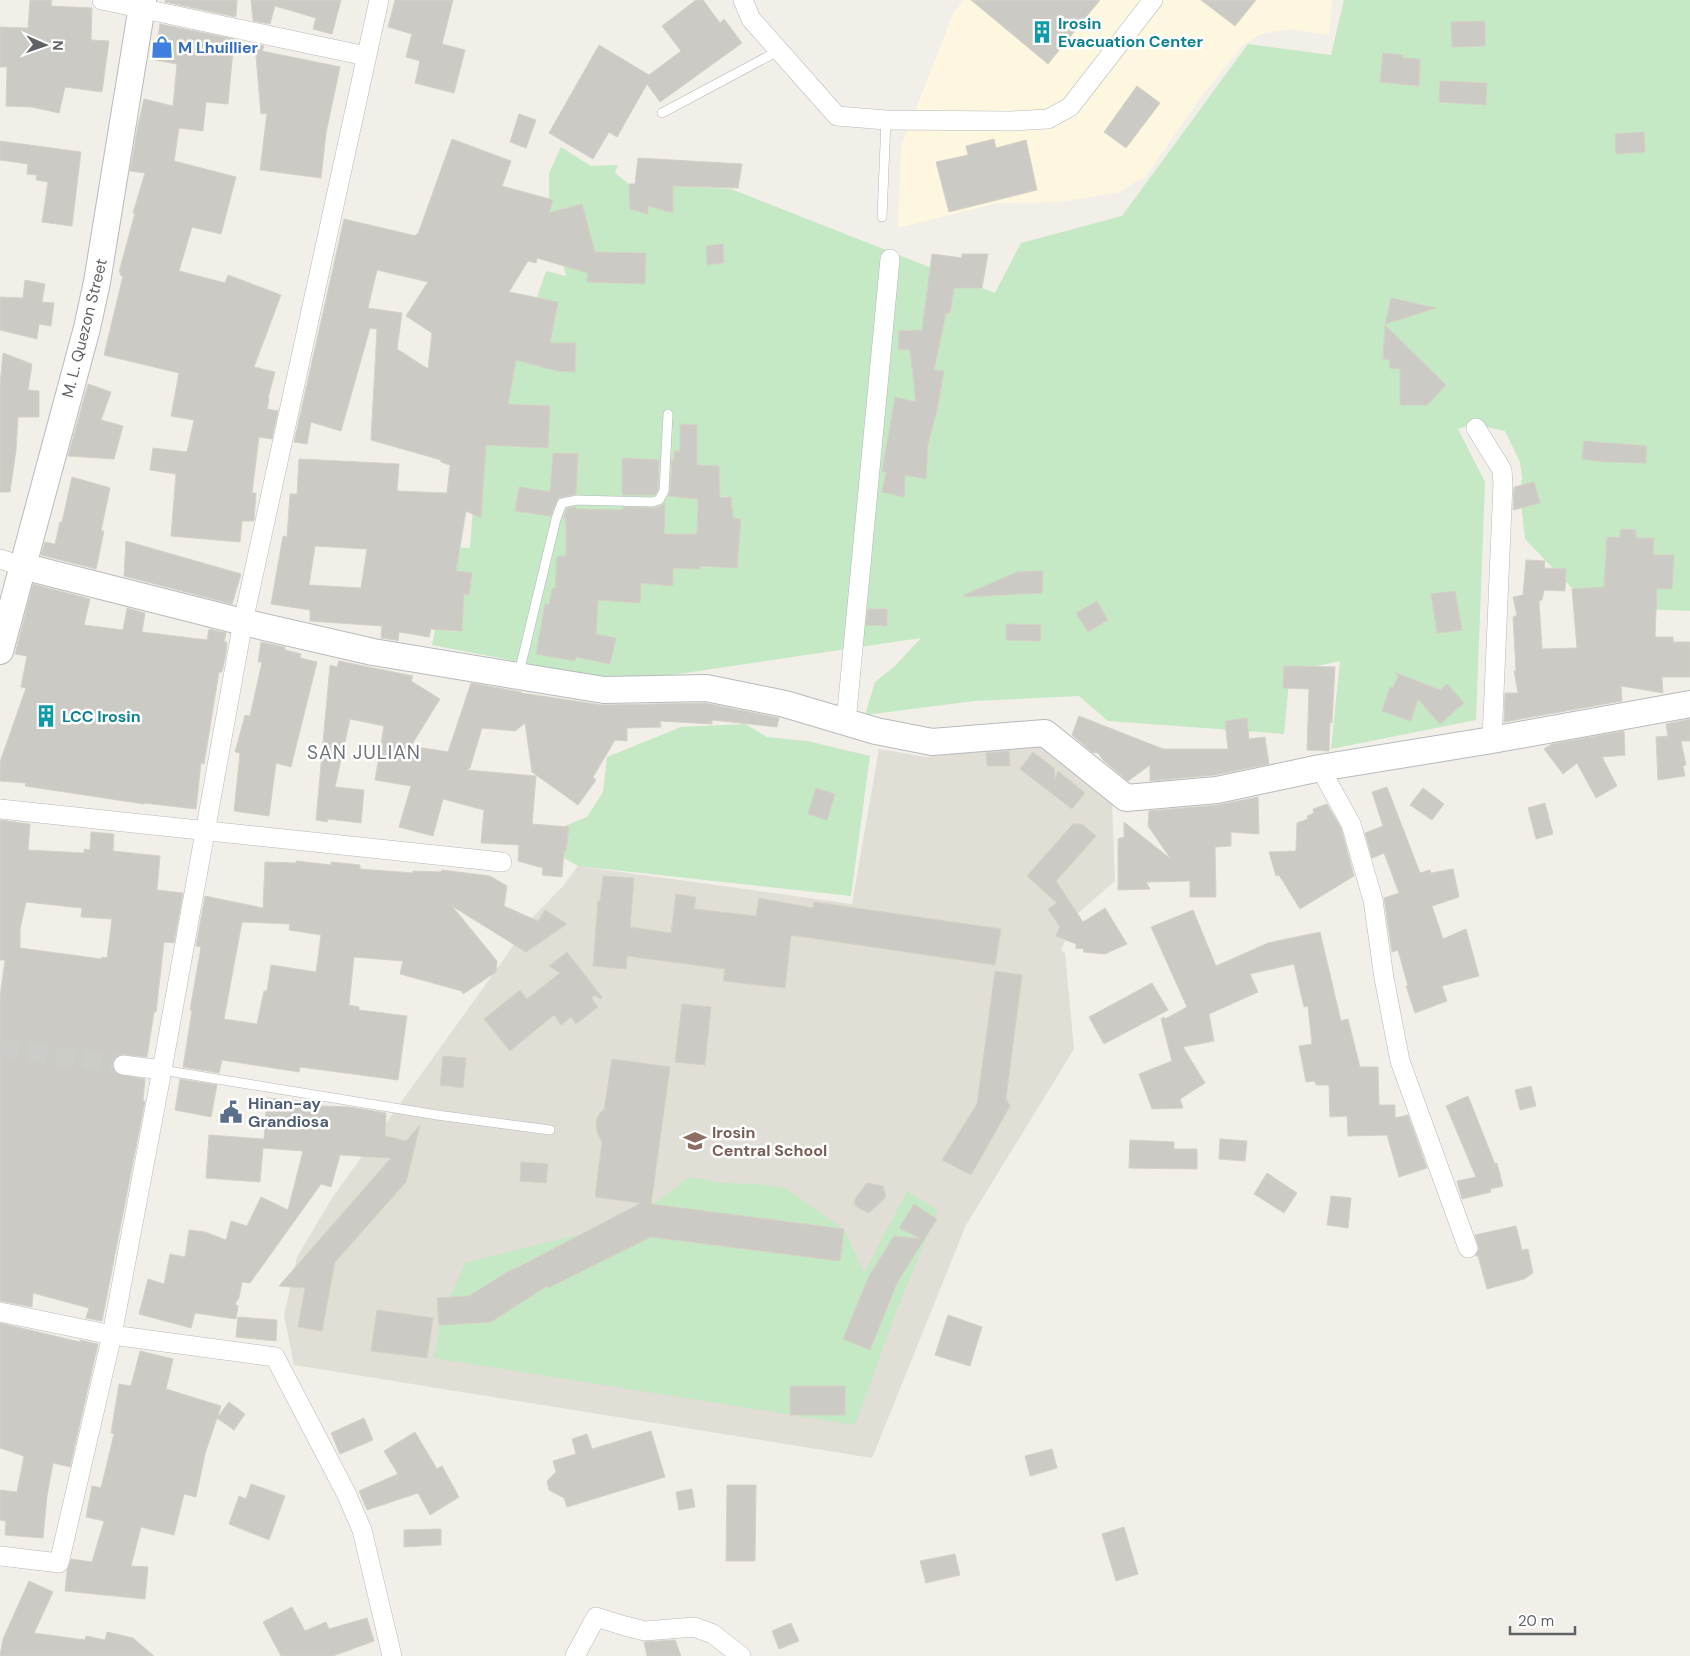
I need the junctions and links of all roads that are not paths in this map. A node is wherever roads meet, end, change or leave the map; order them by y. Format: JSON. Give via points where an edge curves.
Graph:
{"nodes":[{"id":1,"x":102,"y":0,"type":"edge"},
{"id":2,"x":379,"y":0,"type":"edge"},
{"id":3,"x":743,"y":0,"type":"edge"},
{"id":4,"x":1153,"y":0,"type":"edge"},
{"id":5,"x":142,"y":4,"type":"edge"},
{"id":6,"x":778,"y":51,"type":"junction"},
{"id":7,"x":366,"y":56,"type":"junction"},
{"id":8,"x":662,"y":113,"type":"dead end"},
{"id":9,"x":886,"y":120,"type":"junction"},
{"id":10,"x":882,"y":217,"type":"dead end"},
{"id":11,"x":890,"y":259,"type":"dead end"},
{"id":12,"x":668,"y":414,"type":"dead end"},
{"id":13,"x":1476,"y":428,"type":"dead end"},
{"id":14,"x":11,"y":563,"type":"edge"},
{"id":15,"x":243,"y":622,"type":"junction"},
{"id":16,"x":0,"y":651,"type":"edge"},
{"id":17,"x":518,"y":676,"type":"junction"},
{"id":18,"x":1690,"y":704,"type":"edge"},
{"id":19,"x":846,"y":722,"type":"junction"},
{"id":20,"x":1492,"y":740,"type":"junction"},
{"id":21,"x":1320,"y":768,"type":"junction"},
{"id":22,"x":0,"y":809,"type":"edge"},
{"id":23,"x":204,"y":832,"type":"junction"},
{"id":24,"x":502,"y":862,"type":"dead end"},
{"id":25,"x":123,"y":1065,"type":"tunnel mouth"},
{"id":26,"x":162,"y":1070,"type":"junction"},
{"id":27,"x":550,"y":1130,"type":"dead end"},
{"id":28,"x":1468,"y":1248,"type":"dead end"},
{"id":29,"x":0,"y":1312,"type":"edge"},
{"id":30,"x":112,"y":1334,"type":"junction"},
{"id":31,"x":0,"y":1556,"type":"edge"},
{"id":32,"x":392,"y":1656,"type":"edge"},
{"id":33,"x":575,"y":1656,"type":"edge"},
{"id":34,"x":741,"y":1656,"type":"edge"}],
"edges":[{"from":1,"to":5,"type":"street"},
{"from":2,"to":7,"type":"street"},
{"from":3,"to":6,"type":"street","via":[[751,19]]},
{"from":4,"to":9,"type":"street","via":[[1070,107],[1048,119]]},
{"from":5,"to":7,"type":"street"},
{"from":5,"to":14,"type":"street","name":"M. L. Quezon Street","via":[[87,328]]},
{"from":6,"to":8,"type":"lane"},
{"from":6,"to":9,"type":"street","via":[[836,116]]},
{"from":7,"to":15,"type":"street"},
{"from":9,"to":10,"type":"lane"},
{"from":11,"to":19,"type":"street"},
{"from":12,"to":17,"type":"lane","via":[[664,491],[659,500],[562,502]]},
{"from":13,"to":20,"type":"street","via":[[1502,470],[1503,484]]},
{"from":14,"to":15,"type":"street"},
{"from":14,"to":16,"type":"street","name":"M. L. Quezon Street"},
{"from":15,"to":17,"type":"street","via":[[373,652]]},
{"from":15,"to":23,"type":"street"},
{"from":17,"to":19,"type":"street","via":[[604,690],[706,688],[785,704]]},
{"from":18,"to":20,"type":"street"},
{"from":19,"to":21,"type":"street","via":[[932,742],[1045,733],[1126,798],[1218,790]]},
{"from":20,"to":21,"type":"street"},
{"from":21,"to":28,"type":"street","via":[[1351,824],[1373,900],[1400,1061]]},
{"from":22,"to":23,"type":"street"},
{"from":23,"to":24,"type":"street"},
{"from":23,"to":26,"type":"street"},
{"from":25,"to":26,"type":"street"},
{"from":26,"to":27,"type":"lane"},
{"from":26,"to":30,"type":"street"},
{"from":29,"to":30,"type":"street"},
{"from":30,"to":31,"type":"street","via":[[59,1563]]},
{"from":30,"to":32,"type":"street","via":[[275,1357],[362,1530]]},
{"from":33,"to":34,"type":"street","via":[[596,1617],[645,1631],[694,1627],[713,1634]]}]}
